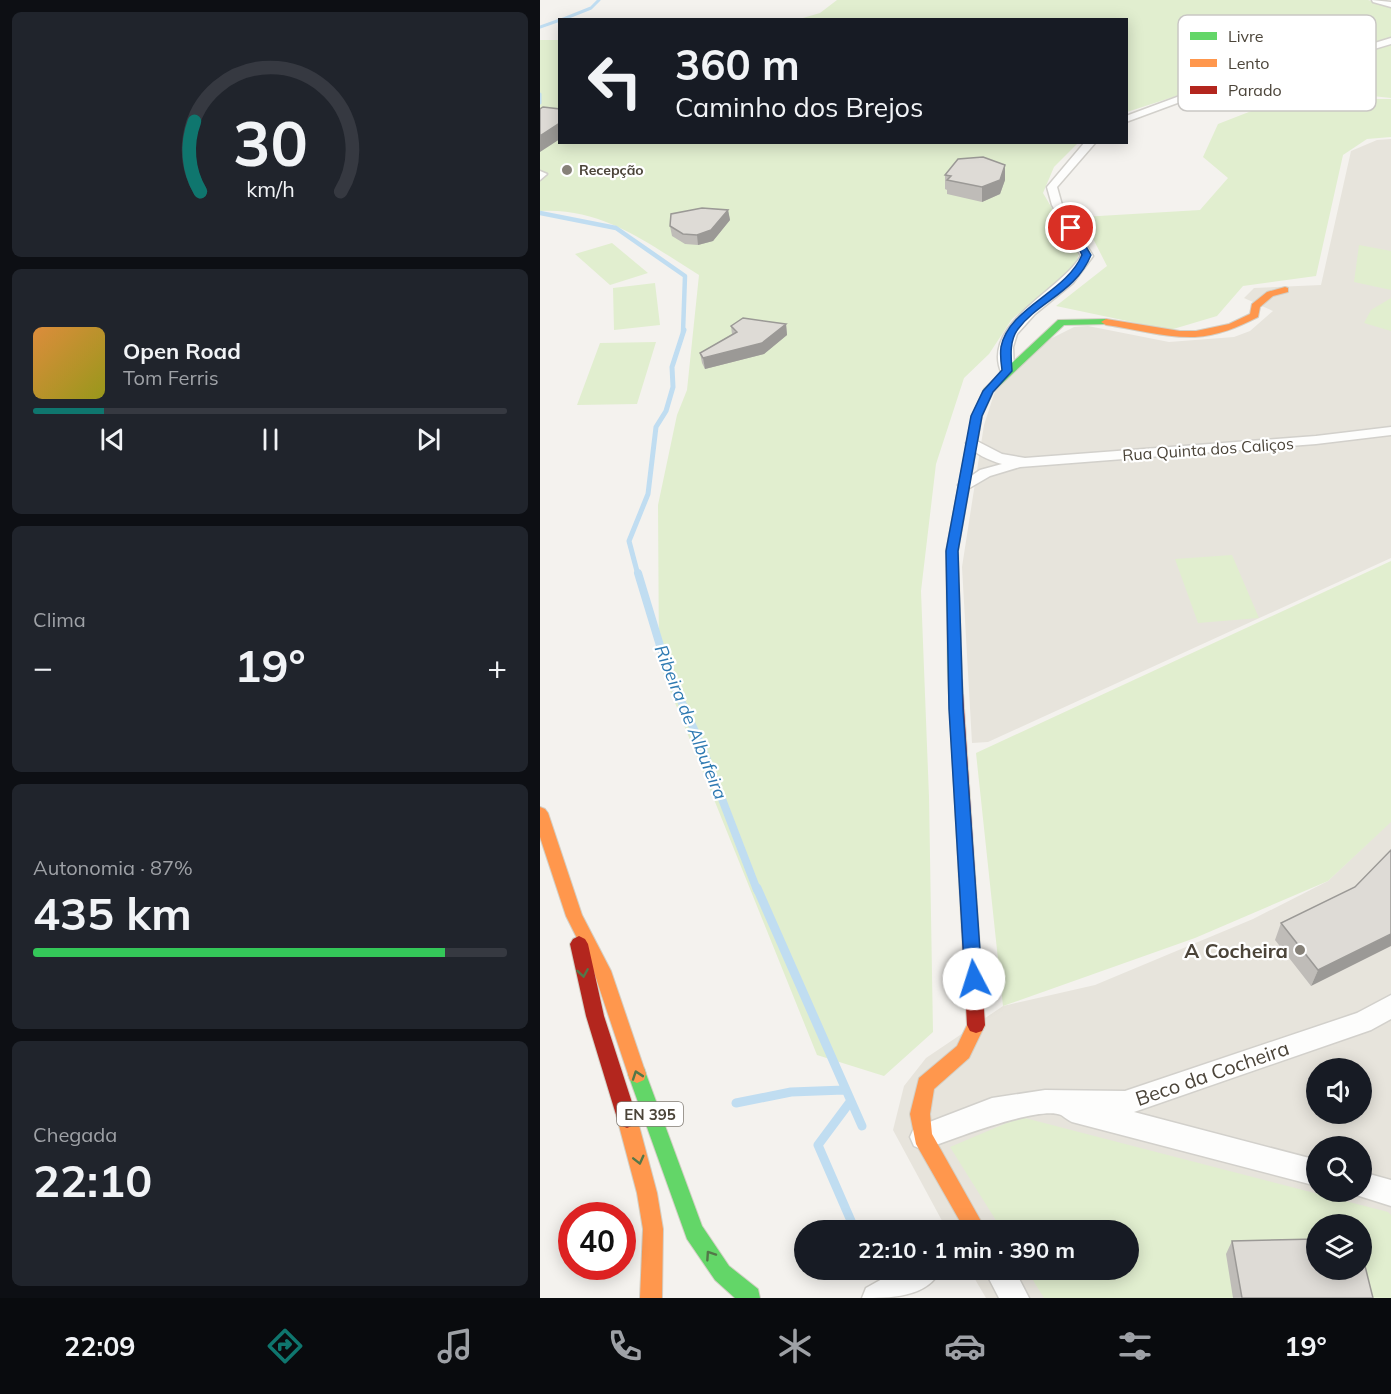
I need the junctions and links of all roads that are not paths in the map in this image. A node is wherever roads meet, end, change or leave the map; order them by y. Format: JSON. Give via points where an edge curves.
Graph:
{"nodes":[{"id":1,"x":1376,"y":0,"type":"edge"},
{"id":2,"x":1391,"y":5,"type":"edge"},
{"id":3,"x":1391,"y":41,"type":"edge"},
{"id":4,"x":1376,"y":46,"type":"edge"},
{"id":5,"x":1178,"y":100,"type":"edge"},
{"id":6,"x":1128,"y":118,"type":"edge"},
{"id":7,"x":1088,"y":144,"type":"edge"},
{"id":8,"x":1285,"y":290,"type":"dead end"},
{"id":9,"x":1007,"y":371,"type":"junction"},
{"id":10,"x":1391,"y":431,"type":"edge"},
{"id":11,"x":973,"y":443,"type":"junction"},
{"id":12,"x":1025,"y":463,"type":"junction"},
{"id":13,"x":966,"y":485,"type":"junction"},
{"id":14,"x":540,"y":813,"type":"edge"},
{"id":15,"x":574,"y":916,"type":"junction"},
{"id":16,"x":1391,"y":1006,"type":"edge"},
{"id":17,"x":1045,"y":1102,"type":"junction"},
{"id":18,"x":923,"y":1137,"type":"junction"},
{"id":19,"x":1306,"y":1170,"type":"edge"},
{"id":20,"x":1372,"y":1188,"type":"edge"},
{"id":21,"x":1391,"y":1193,"type":"edge"},
{"id":22,"x":970,"y":1220,"type":"edge"},
{"id":23,"x":908,"y":1280,"type":"edge"},
{"id":24,"x":1004,"y":1280,"type":"edge"},
{"id":25,"x":651,"y":1298,"type":"edge"},
{"id":26,"x":748,"y":1298,"type":"edge"},
{"id":27,"x":876,"y":1298,"type":"edge"},
{"id":28,"x":1015,"y":1298,"type":"edge"}],
"edges":[{"from":1,"to":2,"type":"street"},
{"from":3,"to":4,"type":"street"},
{"from":5,"to":6,"type":"street"},
{"from":7,"to":9,"type":"street","via":[[1052,187],[1057,205],[1087,255],[1080,271],[1013,328],[1006,348]]},
{"from":8,"to":9,"type":"street","via":[[1263,298],[1255,306],[1255,315],[1236,328],[1207,334],[1170,335],[1091,320],[1061,322]]},
{"from":9,"to":11,"type":"street","via":[[988,391],[976,416]]},
{"from":10,"to":12,"type":"street","name":"Rua Quinta dos Caliços"},
{"from":11,"to":12,"type":"street","via":[[989,456]]},
{"from":11,"to":13,"type":"street"},
{"from":12,"to":13,"type":"street","via":[[985,473]]},
{"from":13,"to":18,"type":"street","via":[[952,551],[953,644],[977,1024],[963,1052],[926,1084],[920,1114]]},
{"from":14,"to":15,"type":"street","number":"EN 395"},
{"from":15,"to":25,"type":"street","number":"EN 395","one_way":true,"via":[[585,985],[639,1158],[653,1231]]},
{"from":26,"to":15,"type":"street","number":"EN 395","one_way":true,"via":[[722,1273],[694,1232],[670,1174],[602,971]]},
{"from":16,"to":17,"type":"street","name":"Beco da Cocheira","via":[[1363,1022],[1125,1103]]},
{"from":17,"to":18,"type":"street","name":"Beco da Cocheira","via":[[992,1111]]},
{"from":17,"to":19,"type":"street"},
{"from":18,"to":22,"type":"street"},
{"from":20,"to":21,"type":"street"},
{"from":23,"to":27,"type":"street"},
{"from":24,"to":28,"type":"street"}]}
